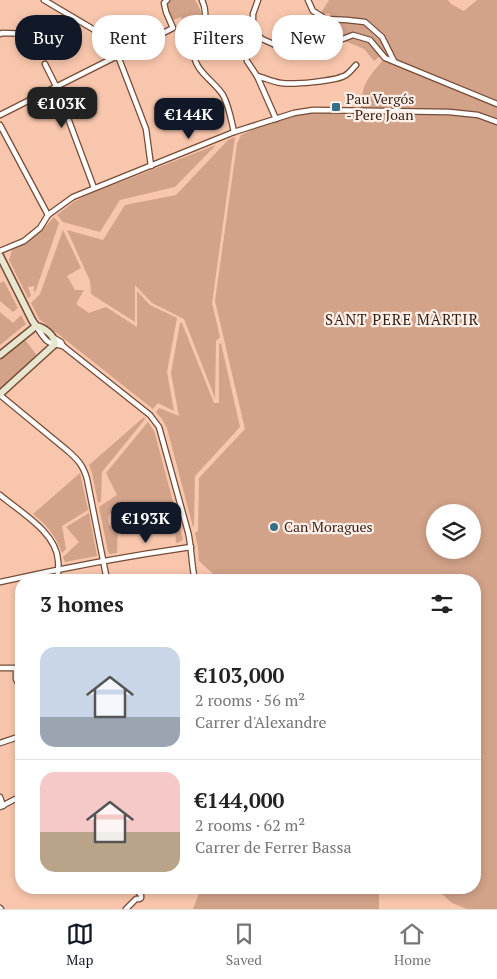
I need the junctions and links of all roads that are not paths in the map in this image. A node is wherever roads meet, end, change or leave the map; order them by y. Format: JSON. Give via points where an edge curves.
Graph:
{"nodes":[{"id":1,"x":44,"y":0,"type":"edge"},
{"id":2,"x":167,"y":0,"type":"edge"},
{"id":3,"x":202,"y":0,"type":"edge"},
{"id":4,"x":258,"y":0,"type":"edge"},
{"id":5,"x":308,"y":0,"type":"edge"},
{"id":6,"x":92,"y":28,"type":"edge"},
{"id":7,"x":165,"y":32,"type":"edge"},
{"id":8,"x":15,"y":33,"type":"edge"},
{"id":9,"x":0,"y":34,"type":"edge"},
{"id":10,"x":110,"y":60,"type":"edge"},
{"id":11,"x":120,"y":60,"type":"edge"},
{"id":12,"x":247,"y":61,"type":"dead end"},
{"id":13,"x":394,"y":61,"type":"junction"},
{"id":14,"x":45,"y":64,"type":"dead end"},
{"id":15,"x":356,"y":65,"type":"dead end"},
{"id":16,"x":257,"y":76,"type":"junction"},
{"id":17,"x":56,"y":86,"type":"junction"},
{"id":18,"x":497,"y":104,"type":"edge"},
{"id":19,"x":0,"y":115,"type":"edge"},
{"id":20,"x":276,"y":118,"type":"junction"},
{"id":21,"x":497,"y":122,"type":"edge"},
{"id":22,"x":0,"y":124,"type":"edge"},
{"id":23,"x":234,"y":132,"type":"junction"},
{"id":24,"x":150,"y":166,"type":"junction"},
{"id":25,"x":94,"y":188,"type":"junction"},
{"id":26,"x":48,"y":215,"type":"junction"},
{"id":27,"x":0,"y":251,"type":"edge"},
{"id":28,"x":0,"y":256,"type":"edge"},
{"id":29,"x":36,"y":326,"type":"junction"},
{"id":30,"x":55,"y":342,"type":"junction"},
{"id":31,"x":0,"y":355,"type":"edge"},
{"id":32,"x":0,"y":394,"type":"edge"},
{"id":33,"x":0,"y":495,"type":"edge"},
{"id":34,"x":191,"y":547,"type":"junction"},
{"id":35,"x":104,"y":562,"type":"junction"},
{"id":36,"x":58,"y":569,"type":"junction"},
{"id":37,"x":36,"y":574,"type":"edge"},
{"id":38,"x":58,"y":574,"type":"edge"},
{"id":39,"x":106,"y":574,"type":"edge"},
{"id":40,"x":194,"y":574,"type":"edge"},
{"id":41,"x":15,"y":579,"type":"edge"},
{"id":42,"x":0,"y":582,"type":"edge"},
{"id":43,"x":0,"y":668,"type":"edge"},
{"id":44,"x":15,"y":668,"type":"edge"},
{"id":45,"x":15,"y":738,"type":"edge"},
{"id":46,"x":0,"y":743,"type":"edge"},
{"id":47,"x":0,"y":797,"type":"edge"},
{"id":48,"x":15,"y":799,"type":"edge"},
{"id":49,"x":1,"y":807,"type":"edge"},
{"id":50,"x":136,"y":894,"type":"edge"},
{"id":51,"x":126,"y":909,"type":"edge"}],
"edges":[{"from":1,"to":6,"type":"street"},
{"from":2,"to":7,"type":"street","via":[[164,4],[173,28]]},
{"from":3,"to":23,"type":"street","via":[[205,21],[196,42],[197,67],[223,95]]},
{"from":4,"to":13,"type":"street","via":[[253,25],[262,39],[300,56],[316,53],[352,35],[370,40],[385,58]]},
{"from":5,"to":13,"type":"street","via":[[314,11],[326,19],[365,22],[382,37]]},
{"from":8,"to":9,"type":"street"},
{"from":10,"to":17,"type":"street"},
{"from":11,"to":24,"type":"street","via":[[146,129]]},
{"from":12,"to":16,"type":"street"},
{"from":13,"to":18,"type":"street"},
{"from":14,"to":17,"type":"street"},
{"from":15,"to":16,"type":"street","via":[[346,75],[323,81],[279,83]]},
{"from":16,"to":20,"type":"street"},
{"from":17,"to":19,"type":"street"},
{"from":17,"to":25,"type":"street"},
{"from":20,"to":21,"type":"street","via":[[313,110],[449,112],[478,115]]},
{"from":20,"to":23,"type":"street"},
{"from":22,"to":26,"type":"street"},
{"from":23,"to":24,"type":"street"},
{"from":24,"to":25,"type":"street"},
{"from":25,"to":26,"type":"street"},
{"from":26,"to":27,"type":"street","via":[[40,228],[24,241]]},
{"from":28,"to":29,"type":"street"},
{"from":29,"to":30,"type":"street","via":[[42,327]]},
{"from":29,"to":31,"type":"street"},
{"from":30,"to":32,"type":"street"},
{"from":30,"to":34,"type":"street","via":[[150,415],[159,427]]},
{"from":32,"to":35,"type":"street","via":[[82,465]]},
{"from":33,"to":36,"type":"street","via":[[42,528],[53,544]]},
{"from":34,"to":35,"type":"street"},
{"from":34,"to":40,"type":"street"},
{"from":35,"to":36,"type":"street"},
{"from":35,"to":39,"type":"street"},
{"from":36,"to":37,"type":"street"},
{"from":36,"to":38,"type":"street"},
{"from":41,"to":42,"type":"street"},
{"from":43,"to":44,"type":"street"},
{"from":45,"to":46,"type":"street"},
{"from":47,"to":49,"type":"street"},
{"from":48,"to":49,"type":"street"},
{"from":50,"to":51,"type":"street","via":[[136,899]]}]}
